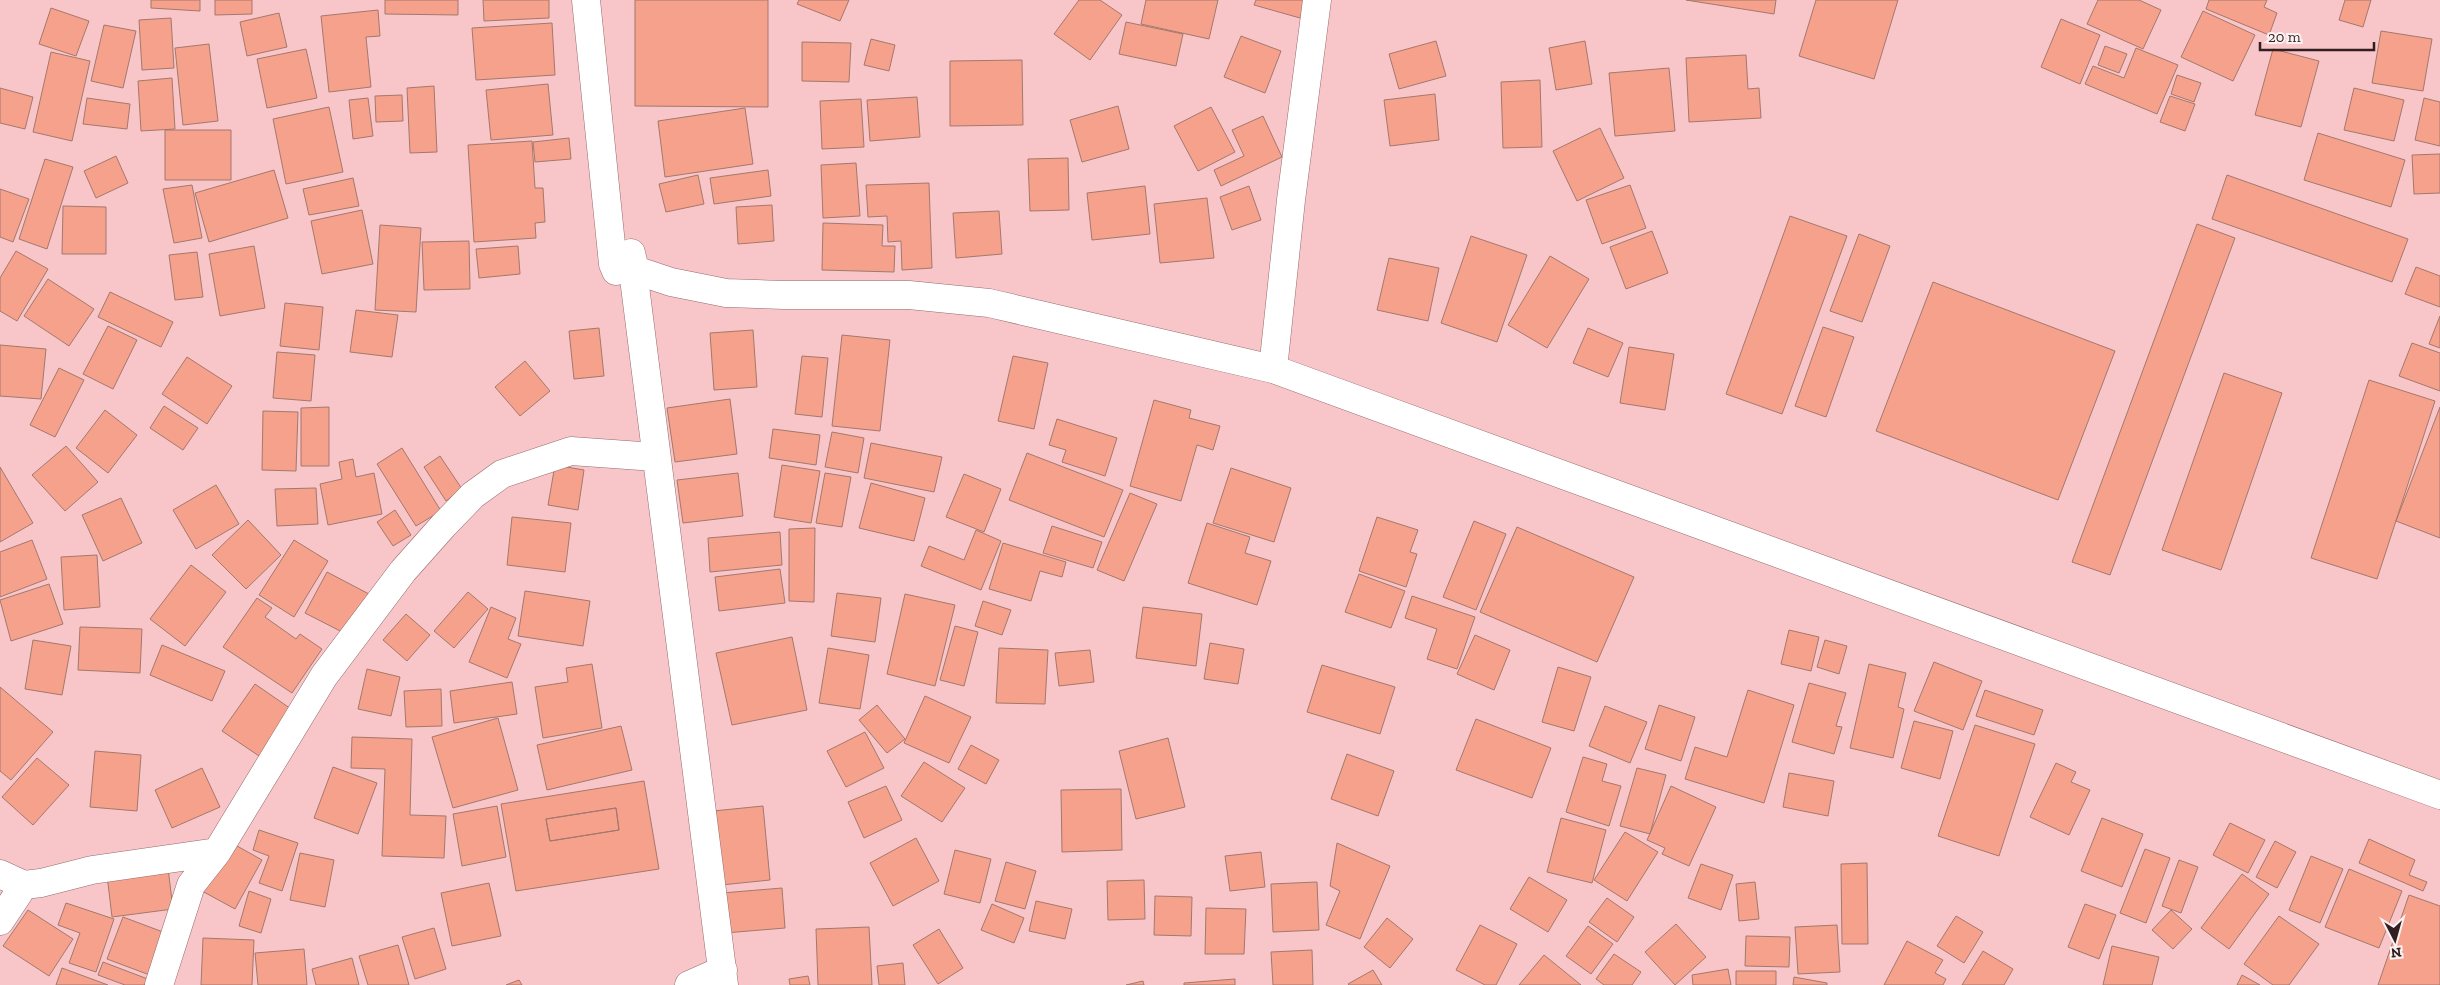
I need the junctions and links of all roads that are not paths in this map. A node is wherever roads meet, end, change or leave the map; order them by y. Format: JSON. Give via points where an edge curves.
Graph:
{"nodes":[{"id":1,"x":586,"y":0,"type":"edge"},
{"id":2,"x":1317,"y":0,"type":"edge"},
{"id":3,"x":631,"y":253,"type":"junction"},
{"id":4,"x":1273,"y":369,"type":"junction"},
{"id":5,"x":655,"y":457,"type":"junction"},
{"id":6,"x":2440,"y":794,"type":"edge"},
{"id":7,"x":217,"y":852,"type":"junction"},
{"id":8,"x":12,"y":879,"type":"edge"},
{"id":9,"x":0,"y":921,"type":"edge"},
{"id":10,"x":723,"y":977,"type":"edge"},
{"id":11,"x":159,"y":985,"type":"edge"},
{"id":12,"x":689,"y":985,"type":"edge"}],
"edges":[{"from":1,"to":3,"type":"street","via":[[616,270]]},
{"from":2,"to":4,"type":"street"},
{"from":3,"to":4,"type":"street","via":[[635,270],[671,282],[726,292],[909,295],[989,303]]},
{"from":3,"to":5,"type":"street"},
{"from":4,"to":6,"type":"street"},
{"from":5,"to":7,"type":"street","via":[[571,451],[502,474],[473,495],[403,571],[324,676]]},
{"from":5,"to":10,"type":"street"},
{"from":7,"to":8,"type":"street","via":[[92,870],[41,883]]},
{"from":7,"to":11,"type":"street","via":[[191,885]]},
{"from":8,"to":9,"type":"street"},
{"from":10,"to":12,"type":"street"}]}
